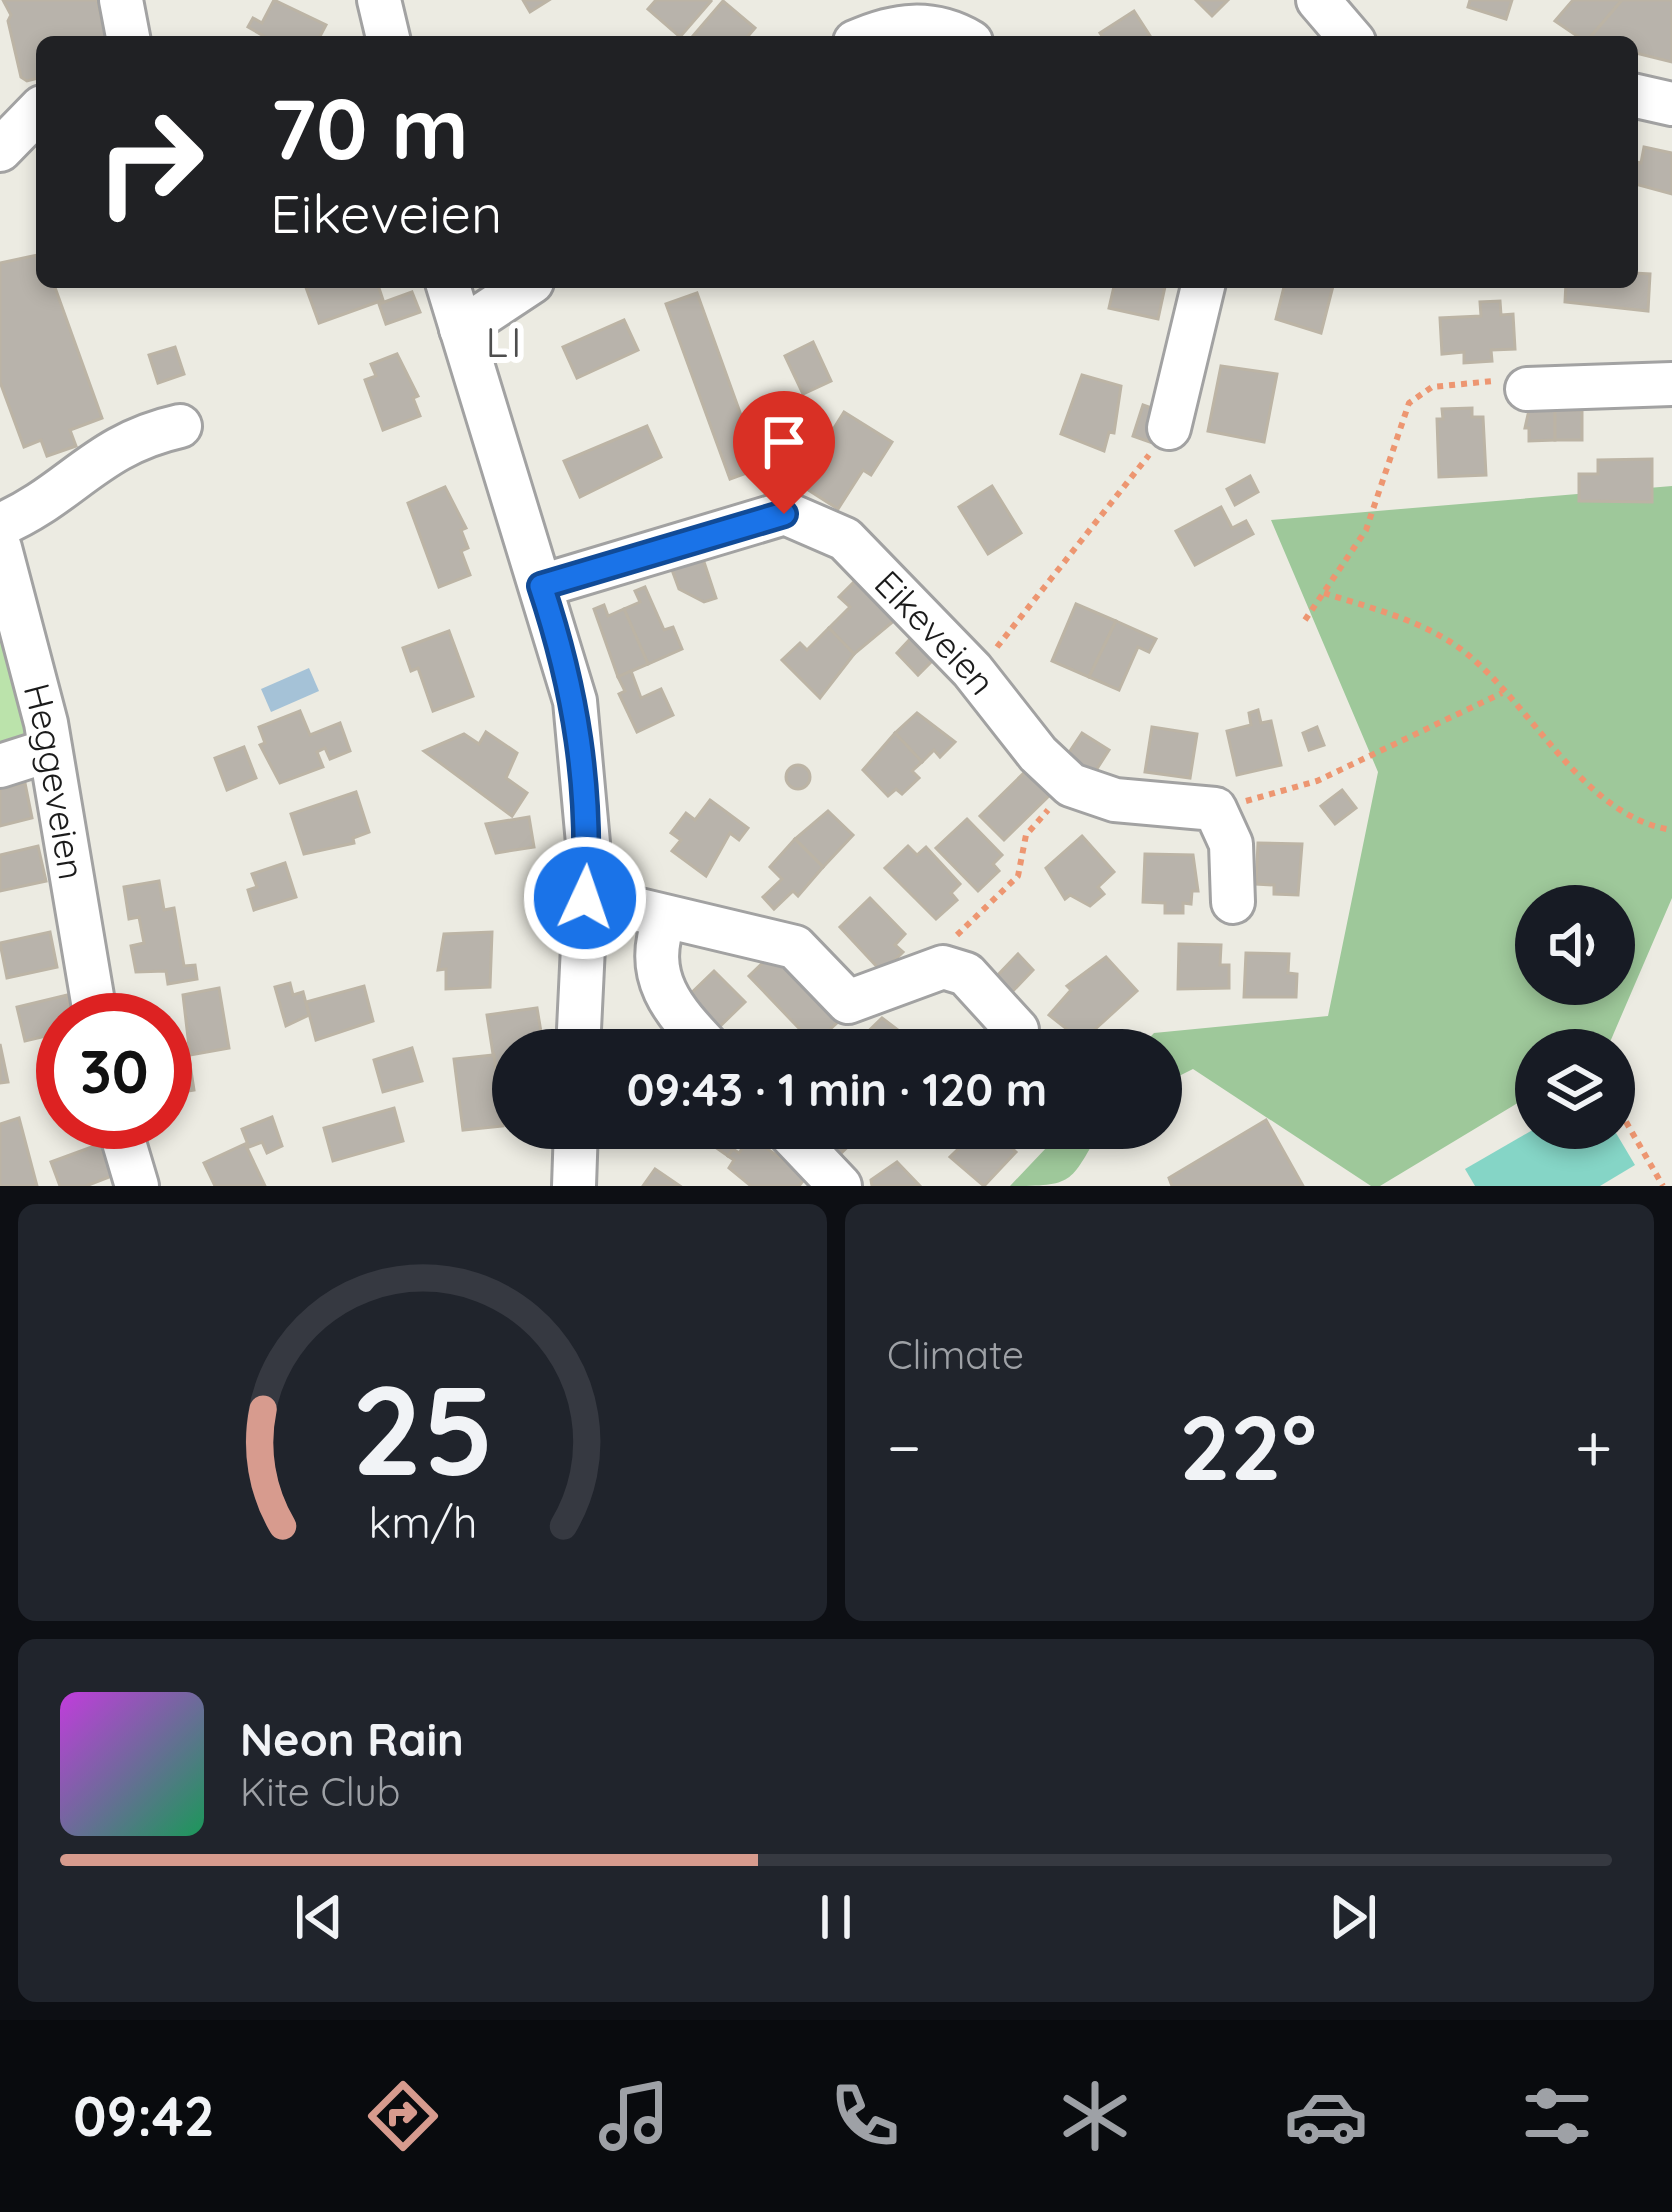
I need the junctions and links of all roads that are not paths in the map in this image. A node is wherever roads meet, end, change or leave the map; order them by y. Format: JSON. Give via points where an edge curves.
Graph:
{"nodes":[{"id":1,"x":122,"y":0,"type":"edge"},
{"id":2,"x":379,"y":0,"type":"edge"},
{"id":3,"x":1318,"y":0,"type":"edge"},
{"id":4,"x":128,"y":36,"type":"edge"},
{"id":5,"x":388,"y":36,"type":"edge"},
{"id":6,"x":875,"y":36,"type":"edge"},
{"id":7,"x":958,"y":36,"type":"edge"},
{"id":8,"x":1349,"y":36,"type":"edge"},
{"id":9,"x":1638,"y":96,"type":"edge"},
{"id":10,"x":1672,"y":104,"type":"edge"},
{"id":11,"x":36,"y":115,"type":"edge"},
{"id":12,"x":15,"y":145,"type":"edge"},
{"id":13,"x":449,"y":288,"type":"edge"},
{"id":14,"x":523,"y":288,"type":"edge"},
{"id":15,"x":1203,"y":288,"type":"edge"},
{"id":16,"x":461,"y":328,"type":"junction"},
{"id":17,"x":1672,"y":384,"type":"edge"},
{"id":18,"x":1527,"y":389,"type":"road end"},
{"id":19,"x":180,"y":426,"type":"dead end"},
{"id":20,"x":1169,"y":428,"type":"road end"},
{"id":21,"x":0,"y":525,"type":"edge"},
{"id":22,"x":0,"y":548,"type":"edge"},
{"id":23,"x":541,"y":586,"type":"junction"},
{"id":24,"x":50,"y":750,"type":"junction"},
{"id":25,"x":0,"y":766,"type":"edge"},
{"id":26,"x":585,"y":898,"type":"junction"},
{"id":27,"x":1233,"y":902,"type":"dead end"},
{"id":28,"x":665,"y":919,"type":"junction"},
{"id":29,"x":91,"y":993,"type":"edge"},
{"id":30,"x":579,"y":1029,"type":"edge"},
{"id":31,"x":691,"y":1029,"type":"edge"},
{"id":32,"x":1016,"y":1029,"type":"edge"},
{"id":33,"x":126,"y":1149,"type":"edge"},
{"id":34,"x":575,"y":1149,"type":"edge"},
{"id":35,"x":805,"y":1149,"type":"edge"},
{"id":36,"x":137,"y":1186,"type":"edge"},
{"id":37,"x":574,"y":1186,"type":"edge"},
{"id":38,"x":840,"y":1186,"type":"edge"}],
"edges":[{"from":1,"to":4,"type":"street"},
{"from":2,"to":5,"type":"street"},
{"from":3,"to":8,"type":"street"},
{"from":6,"to":7,"type":"street","via":[[911,25]]},
{"from":9,"to":10,"type":"street"},
{"from":11,"to":12,"type":"street"},
{"from":13,"to":16,"type":"street"},
{"from":14,"to":16,"type":"street"},
{"from":15,"to":20,"type":"street"},
{"from":16,"to":23,"type":"street"},
{"from":17,"to":18,"type":"street"},
{"from":19,"to":21,"type":"street","via":[[118,445]]},
{"from":22,"to":24,"type":"street","name":"Heggeveien"},
{"from":23,"to":26,"type":"street","via":[[584,750]]},
{"from":23,"to":27,"type":"street","name":"Eikeveien","via":[[784,514],[845,539],[1071,785],[1115,800],[1215,809],[1232,844]]},
{"from":24,"to":25,"type":"street"},
{"from":24,"to":29,"type":"street","name":"Heggeveien"},
{"from":26,"to":28,"type":"street"},
{"from":26,"to":30,"type":"street"},
{"from":28,"to":31,"type":"street","via":[[657,975],[666,1002]]},
{"from":28,"to":32,"type":"street","via":[[795,947],[848,1002],[943,967],[966,974]]},
{"from":33,"to":36,"type":"street"},
{"from":34,"to":37,"type":"street"},
{"from":35,"to":38,"type":"street"}]}
